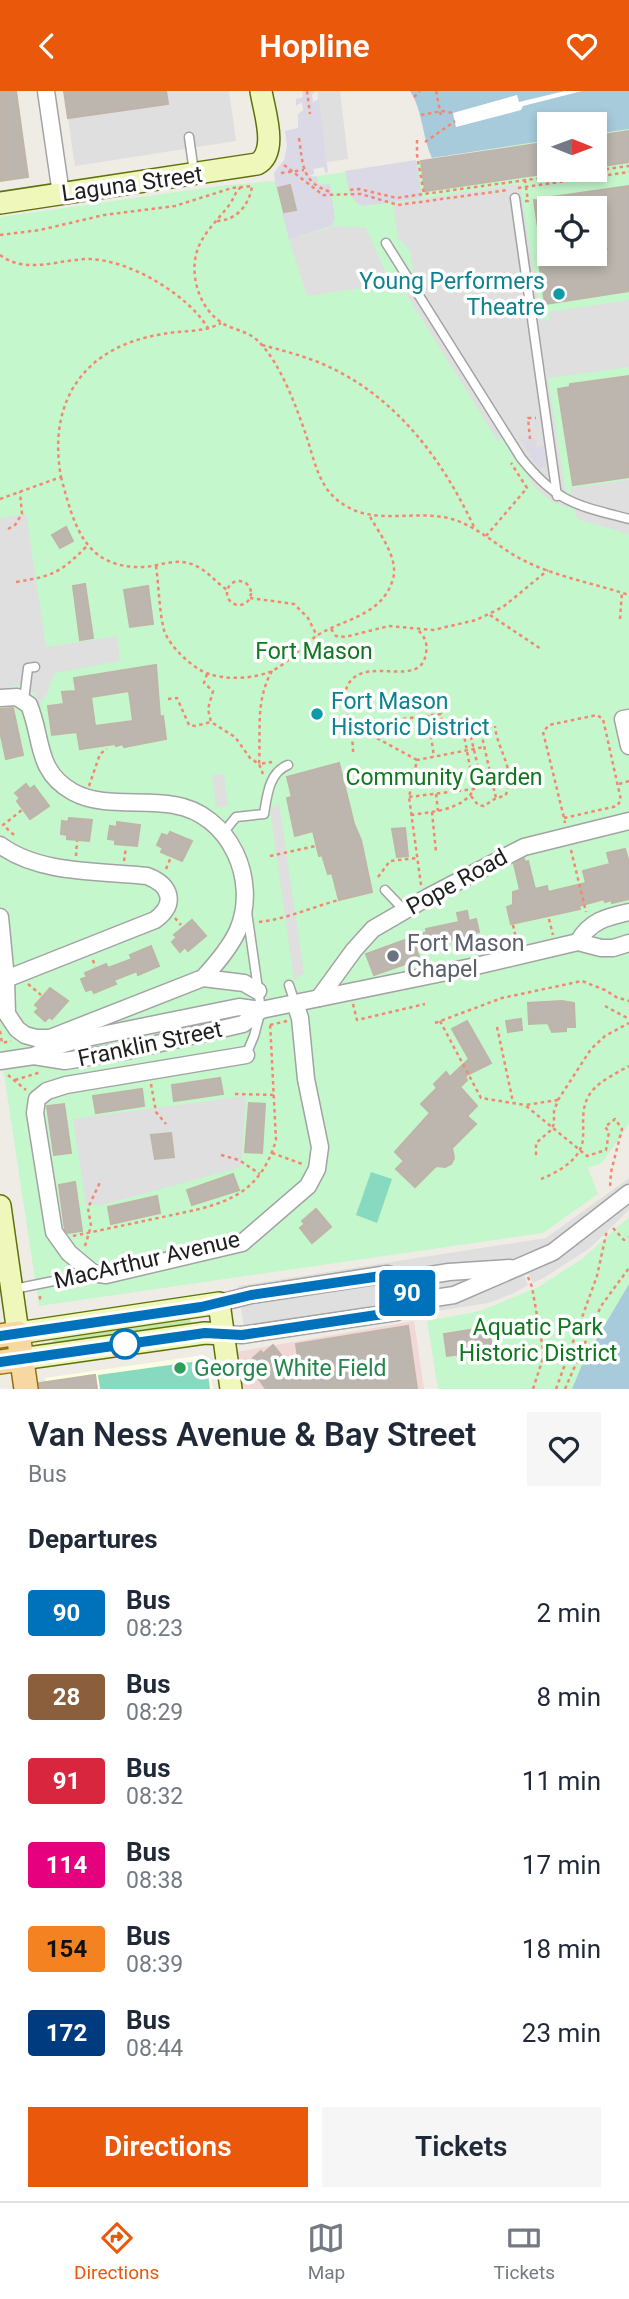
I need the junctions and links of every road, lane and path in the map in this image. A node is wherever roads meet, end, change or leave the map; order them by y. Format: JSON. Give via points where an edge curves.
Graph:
{"nodes":[{"id":1,"x":46,"y":91,"type":"edge"},
{"id":2,"x":261,"y":91,"type":"edge"},
{"id":3,"x":307,"y":91,"type":"edge"},
{"id":4,"x":420,"y":91,"type":"edge"},
{"id":5,"x":436,"y":91,"type":"edge"},
{"id":6,"x":414,"y":97,"type":"dead end"},
{"id":7,"x":441,"y":113,"type":"junction"},
{"id":8,"x":453,"y":113,"type":"dead end"},
{"id":9,"x":310,"y":114,"type":"dead end"},
{"id":10,"x":421,"y":115,"type":"dead end"},
{"id":11,"x":455,"y":121,"type":"dead end"},
{"id":12,"x":189,"y":137,"type":"dead end"},
{"id":13,"x":299,"y":138,"type":"dead end"},
{"id":14,"x":418,"y":140,"type":"dead end"},
{"id":15,"x":425,"y":142,"type":"dead end"},
{"id":16,"x":284,"y":165,"type":"dead end"},
{"id":17,"x":629,"y":166,"type":"edge"},
{"id":18,"x":304,"y":170,"type":"junction"},
{"id":19,"x":292,"y":172,"type":"junction"},
{"id":20,"x":629,"y":172,"type":"edge"},
{"id":21,"x":281,"y":173,"type":"dead end"},
{"id":22,"x":195,"y":175,"type":"junction"},
{"id":23,"x":241,"y":187,"type":"junction"},
{"id":24,"x":350,"y":190,"type":"dead end"},
{"id":25,"x":331,"y":192,"type":"dead end"},
{"id":26,"x":61,"y":194,"type":"junction"},
{"id":27,"x":424,"y":194,"type":"junction"},
{"id":28,"x":515,"y":198,"type":"dead end"},
{"id":29,"x":0,"y":203,"type":"edge"},
{"id":30,"x":215,"y":221,"type":"junction"},
{"id":31,"x":0,"y":235,"type":"edge"},
{"id":32,"x":386,"y":243,"type":"dead end"},
{"id":33,"x":0,"y":255,"type":"edge"},
{"id":34,"x":221,"y":323,"type":"junction"},
{"id":35,"x":208,"y":328,"type":"junction"},
{"id":36,"x":262,"y":345,"type":"junction"},
{"id":37,"x":510,"y":464,"type":"dead end"},
{"id":38,"x":61,"y":477,"type":"junction"},
{"id":39,"x":20,"y":492,"type":"junction"},
{"id":40,"x":557,"y":495,"type":"junction"},
{"id":41,"x":0,"y":499,"type":"edge"},
{"id":42,"x":369,"y":515,"type":"junction"},
{"id":43,"x":629,"y":519,"type":"edge"},
{"id":44,"x":8,"y":529,"type":"dead end"},
{"id":45,"x":476,"y":530,"type":"junction"},
{"id":46,"x":486,"y":535,"type":"junction"},
{"id":47,"x":87,"y":546,"type":"junction"},
{"id":48,"x":156,"y":566,"type":"junction"},
{"id":49,"x":548,"y":570,"type":"junction"},
{"id":50,"x":16,"y":582,"type":"dead end"},
{"id":51,"x":227,"y":590,"type":"junction"},
{"id":52,"x":622,"y":592,"type":"junction"},
{"id":53,"x":629,"y":595,"type":"edge"},
{"id":54,"x":250,"y":598,"type":"junction"},
{"id":55,"x":490,"y":615,"type":"junction"},
{"id":56,"x":621,"y":619,"type":"dead end"},
{"id":57,"x":331,"y":629,"type":"junction"},
{"id":58,"x":417,"y":629,"type":"junction"},
{"id":59,"x":317,"y":636,"type":"junction"},
{"id":60,"x":541,"y":649,"type":"dead end"},
{"id":61,"x":35,"y":667,"type":"dead end"},
{"id":62,"x":273,"y":670,"type":"junction"},
{"id":63,"x":207,"y":674,"type":"junction"},
{"id":64,"x":0,"y":698,"type":"edge"},
{"id":65,"x":167,"y":699,"type":"dead end"},
{"id":66,"x":24,"y":700,"type":"junction"},
{"id":67,"x":428,"y":715,"type":"junction"},
{"id":68,"x":466,"y":716,"type":"dead end"},
{"id":69,"x":629,"y":718,"type":"edge"},
{"id":70,"x":478,"y":719,"type":"dead end"},
{"id":71,"x":211,"y":722,"type":"junction"},
{"id":72,"x":495,"y":726,"type":"dead end"},
{"id":73,"x":629,"y":746,"type":"edge"},
{"id":74,"x":484,"y":747,"type":"junction"},
{"id":75,"x":107,"y":749,"type":"dead end"},
{"id":76,"x":474,"y":750,"type":"junction"},
{"id":77,"x":354,"y":751,"type":"dead end"},
{"id":78,"x":466,"y":752,"type":"junction"},
{"id":79,"x":434,"y":757,"type":"junction"},
{"id":80,"x":416,"y":760,"type":"junction"},
{"id":81,"x":259,"y":764,"type":"junction"},
{"id":82,"x":288,"y":765,"type":"dead end"},
{"id":83,"x":478,"y":767,"type":"dead end"},
{"id":84,"x":629,"y":781,"type":"edge"},
{"id":85,"x":618,"y":784,"type":"junction"},
{"id":86,"x":269,"y":787,"type":"junction"},
{"id":87,"x":474,"y":789,"type":"junction"},
{"id":88,"x":436,"y":794,"type":"junction"},
{"id":89,"x":471,"y":796,"type":"junction"},
{"id":90,"x":87,"y":797,"type":"junction"},
{"id":91,"x":409,"y":797,"type":"junction"},
{"id":92,"x":496,"y":798,"type":"junction"},
{"id":93,"x":22,"y":810,"type":"dead end"},
{"id":94,"x":438,"y":811,"type":"junction"},
{"id":95,"x":432,"y":813,"type":"junction"},
{"id":96,"x":411,"y":815,"type":"junction"},
{"id":97,"x":564,"y":818,"type":"junction"},
{"id":98,"x":629,"y":821,"type":"edge"},
{"id":99,"x":223,"y":833,"type":"junction"},
{"id":100,"x":568,"y":836,"type":"junction"},
{"id":101,"x":17,"y":838,"type":"dead end"},
{"id":102,"x":77,"y":841,"type":"dead end"},
{"id":103,"x":0,"y":845,"type":"edge"},
{"id":104,"x":316,"y":846,"type":"dead end"},
{"id":105,"x":126,"y":847,"type":"dead end"},
{"id":106,"x":436,"y":852,"type":"dead end"},
{"id":107,"x":65,"y":855,"type":"dead end"},
{"id":108,"x":270,"y":856,"type":"dead end"},
{"id":109,"x":171,"y":857,"type":"dead end"},
{"id":110,"x":417,"y":858,"type":"junction"},
{"id":111,"x":135,"y":861,"type":"dead end"},
{"id":112,"x":158,"y":865,"type":"dead end"},
{"id":113,"x":165,"y":871,"type":"junction"},
{"id":114,"x":173,"y":875,"type":"dead end"},
{"id":115,"x":378,"y":877,"type":"dead end"},
{"id":116,"x":385,"y":890,"type":"dead end"},
{"id":117,"x":246,"y":895,"type":"junction"},
{"id":118,"x":428,"y":897,"type":"junction"},
{"id":119,"x":339,"y":900,"type":"dead end"},
{"id":120,"x":176,"y":911,"type":"dead end"},
{"id":121,"x":405,"y":911,"type":"junction"},
{"id":122,"x":629,"y":912,"type":"edge"},
{"id":123,"x":0,"y":917,"type":"edge"},
{"id":124,"x":170,"y":919,"type":"dead end"},
{"id":125,"x":549,"y":919,"type":"dead end"},
{"id":126,"x":588,"y":921,"type":"dead end"},
{"id":127,"x":249,"y":923,"type":"junction"},
{"id":128,"x":513,"y":925,"type":"dead end"},
{"id":129,"x":562,"y":931,"type":"dead end"},
{"id":130,"x":578,"y":942,"type":"junction"},
{"id":131,"x":629,"y":943,"type":"edge"},
{"id":132,"x":518,"y":947,"type":"dead end"},
{"id":133,"x":203,"y":978,"type":"junction"},
{"id":134,"x":6,"y":979,"type":"junction"},
{"id":135,"x":27,"y":981,"type":"dead end"},
{"id":136,"x":289,"y":985,"type":"dead end"},
{"id":137,"x":258,"y":991,"type":"junction"},
{"id":138,"x":41,"y":995,"type":"dead end"},
{"id":139,"x":319,"y":998,"type":"junction"},
{"id":140,"x":629,"y":1000,"type":"edge"},
{"id":141,"x":295,"y":1003,"type":"junction"},
{"id":142,"x":353,"y":1004,"type":"dead end"},
{"id":143,"x":425,"y":1004,"type":"dead end"},
{"id":144,"x":605,"y":1006,"type":"dead end"},
{"id":145,"x":265,"y":1009,"type":"junction"},
{"id":146,"x":629,"y":1021,"type":"edge"},
{"id":147,"x":497,"y":1027,"type":"dead end"},
{"id":148,"x":0,"y":1031,"type":"edge"},
{"id":149,"x":2,"y":1042,"type":"dead end"},
{"id":150,"x":246,"y":1055,"type":"joint"},
{"id":151,"x":629,"y":1066,"type":"edge"},
{"id":152,"x":4,"y":1068,"type":"edge"},
{"id":153,"x":149,"y":1070,"type":"junction"},
{"id":154,"x":235,"y":1094,"type":"dead end"},
{"id":155,"x":275,"y":1095,"type":"junction"},
{"id":156,"x":37,"y":1099,"type":"junction"},
{"id":157,"x":558,"y":1100,"type":"junction"},
{"id":158,"x":513,"y":1103,"type":"junction"},
{"id":159,"x":526,"y":1105,"type":"junction"},
{"id":160,"x":166,"y":1124,"type":"dead end"},
{"id":161,"x":552,"y":1128,"type":"junction"},
{"id":162,"x":578,"y":1151,"type":"junction"},
{"id":163,"x":272,"y":1153,"type":"junction"},
{"id":164,"x":221,"y":1155,"type":"dead end"},
{"id":165,"x":536,"y":1155,"type":"dead end"},
{"id":166,"x":317,"y":1169,"type":"junction"},
{"id":167,"x":260,"y":1174,"type":"junction"},
{"id":168,"x":541,"y":1179,"type":"dead end"},
{"id":169,"x":101,"y":1180,"type":"dead end"},
{"id":170,"x":610,"y":1188,"type":"dead end"},
{"id":171,"x":629,"y":1193,"type":"edge"},
{"id":172,"x":0,"y":1206,"type":"edge"},
{"id":173,"x":610,"y":1220,"type":"junction"},
{"id":174,"x":90,"y":1232,"type":"junction"},
{"id":175,"x":628,"y":1237,"type":"edge"},
{"id":176,"x":60,"y":1242,"type":"junction"},
{"id":177,"x":79,"y":1261,"type":"junction"},
{"id":178,"x":523,"y":1267,"type":"junction"},
{"id":179,"x":629,"y":1268,"type":"edge"},
{"id":180,"x":93,"y":1273,"type":"junction"},
{"id":181,"x":405,"y":1279,"type":"junction"},
{"id":182,"x":532,"y":1287,"type":"dead end"},
{"id":183,"x":12,"y":1289,"type":"junction"},
{"id":184,"x":408,"y":1302,"type":"junction"},
{"id":185,"x":219,"y":1303,"type":"junction"},
{"id":186,"x":9,"y":1334,"type":"edge"},
{"id":187,"x":223,"y":1334,"type":"junction"},
{"id":188,"x":11,"y":1361,"type":"edge"},
{"id":189,"x":26,"y":1389,"type":"edge"},
{"id":190,"x":231,"y":1389,"type":"edge"},
{"id":191,"x":533,"y":1389,"type":"edge"},
{"id":192,"x":556,"y":1389,"type":"edge"},
{"id":193,"x":565,"y":1389,"type":"edge"}],
"edges":[{"from":1,"to":26,"type":"street"},
{"from":2,"to":22,"type":"street","name":"Laguna Street","via":[[269,146],[262,161],[251,167]]},
{"from":3,"to":9,"type":"path"},
{"from":4,"to":6,"type":"path"},
{"from":5,"to":7,"type":"path"},
{"from":7,"to":8,"type":"path"},
{"from":7,"to":10,"type":"path"},
{"from":11,"to":15,"type":"path"},
{"from":12,"to":22,"type":"lane"},
{"from":13,"to":18,"type":"path"},
{"from":14,"to":27,"type":"path"},
{"from":16,"to":19,"type":"path"},
{"from":17,"to":27,"type":"path"},
{"from":18,"to":19,"type":"path"},
{"from":18,"to":25,"type":"path","via":[[316,185]]},
{"from":19,"to":20,"type":"path","via":[[323,195],[361,194],[403,205]]},
{"from":19,"to":21,"type":"path"},
{"from":22,"to":26,"type":"street","name":"Laguna Street"},
{"from":23,"to":30,"type":"path"},
{"from":23,"to":30,"type":"path","via":[[252,186],[243,210]]},
{"from":23,"to":31,"type":"path","via":[[175,206]]},
{"from":24,"to":27,"type":"path","via":[[397,198]]},
{"from":26,"to":29,"type":"street","name":"Laguna Street"},
{"from":28,"to":40,"type":"lane"},
{"from":30,"to":34,"type":"path","via":[[198,246],[195,280],[204,303]]},
{"from":32,"to":40,"type":"lane","via":[[522,458]]},
{"from":33,"to":35,"type":"path","via":[[24,265],[91,259],[119,265],[170,290],[197,312]]},
{"from":34,"to":35,"type":"path"},
{"from":34,"to":36,"type":"path"},
{"from":35,"to":38,"type":"path","via":[[149,336],[114,348],[95,361],[74,386],[61,416]]},
{"from":36,"to":42,"type":"path","via":[[289,391],[325,487],[345,506]]},
{"from":36,"to":45,"type":"path","via":[[320,363],[360,384],[397,413],[436,457]]},
{"from":37,"to":46,"type":"path","via":[[527,488]]},
{"from":38,"to":39,"type":"path"},
{"from":38,"to":47,"type":"path"},
{"from":39,"to":41,"type":"path"},
{"from":39,"to":44,"type":"path","via":[[22,514]]},
{"from":40,"to":43,"type":"lane"},
{"from":42,"to":45,"type":"path","via":[[442,517]]},
{"from":42,"to":57,"type":"path","via":[[389,553],[392,580],[370,610]]},
{"from":45,"to":46,"type":"path"},
{"from":46,"to":49,"type":"path","via":[[518,558]]},
{"from":47,"to":48,"type":"path","via":[[114,563]]},
{"from":47,"to":50,"type":"path","via":[[50,576]]},
{"from":48,"to":51,"type":"path","via":[[186,562]]},
{"from":48,"to":63,"type":"path","via":[[168,639]]},
{"from":49,"to":52,"type":"path"},
{"from":49,"to":55,"type":"path"},
{"from":51,"to":54,"type":"path","via":[[234,604]]},
{"from":51,"to":54,"type":"path","via":[[241,581],[250,588]]},
{"from":52,"to":53,"type":"path"},
{"from":52,"to":56,"type":"path"},
{"from":54,"to":59,"type":"path","via":[[294,604]]},
{"from":55,"to":58,"type":"path","via":[[433,630]]},
{"from":55,"to":60,"type":"path"},
{"from":57,"to":58,"type":"path","via":[[336,636],[345,637],[389,626]]},
{"from":57,"to":59,"type":"path"},
{"from":58,"to":77,"type":"path","via":[[426,645],[422,665],[407,672],[363,673],[348,685],[345,704]]},
{"from":59,"to":62,"type":"path"},
{"from":61,"to":66,"type":"lane","via":[[28,668]]},
{"from":62,"to":63,"type":"path","via":[[251,676]]},
{"from":62,"to":81,"type":"path","via":[[260,702]]},
{"from":63,"to":71,"type":"path","via":[[204,683],[213,691],[208,709]]},
{"from":64,"to":66,"type":"street"},
{"from":65,"to":71,"type":"path","via":[[177,698],[189,725]]},
{"from":66,"to":90,"type":"street","via":[[32,711],[45,764],[58,781]]},
{"from":67,"to":78,"type":"path","via":[[441,714],[443,726],[461,724]]},
{"from":67,"to":79,"type":"path"},
{"from":67,"to":80,"type":"path","via":[[394,720],[372,733]]},
{"from":68,"to":76,"type":"path"},
{"from":69,"to":73,"type":"street","via":[[623,719]]},
{"from":70,"to":74,"type":"path"},
{"from":71,"to":81,"type":"path","via":[[231,733]]},
{"from":72,"to":92,"type":"path","via":[[510,778],[505,796]]},
{"from":74,"to":76,"type":"path"},
{"from":74,"to":92,"type":"path"},
{"from":75,"to":90,"type":"path","via":[[96,763]]},
{"from":76,"to":78,"type":"path"},
{"from":76,"to":83,"type":"path"},
{"from":78,"to":79,"type":"path"},
{"from":78,"to":87,"type":"path"},
{"from":79,"to":80,"type":"path"},
{"from":80,"to":91,"type":"path"},
{"from":81,"to":86,"type":"path"},
{"from":82,"to":86,"type":"lane"},
{"from":84,"to":85,"type":"path"},
{"from":85,"to":97,"type":"path","via":[[621,800],[617,806]]},
{"from":85,"to":97,"type":"path","via":[[601,717],[549,725],[543,732]]},
{"from":86,"to":99,"type":"lane","via":[[264,814],[236,817]]},
{"from":87,"to":88,"type":"path"},
{"from":87,"to":89,"type":"path"},
{"from":88,"to":91,"type":"path"},
{"from":88,"to":94,"type":"path"},
{"from":89,"to":92,"type":"path","via":[[482,806]]},
{"from":89,"to":94,"type":"path"},
{"from":90,"to":99,"type":"street","via":[[174,805],[206,818]]},
{"from":91,"to":96,"type":"path"},
{"from":93,"to":101,"type":"path","via":[[3,825]]},
{"from":94,"to":95,"type":"path"},
{"from":95,"to":96,"type":"path"},
{"from":95,"to":106,"type":"path"},
{"from":96,"to":110,"type":"path"},
{"from":97,"to":100,"type":"path"},
{"from":98,"to":100,"type":"street","name":"Pope Road"},
{"from":99,"to":117,"type":"street","via":[[238,860]]},
{"from":100,"to":118,"type":"street","name":"Pope Road","via":[[510,852]]},
{"from":100,"to":126,"type":"path"},
{"from":102,"to":107,"type":"path","via":[[76,856]]},
{"from":103,"to":134,"type":"street","via":[[13,855],[46,865],[147,876],[167,890],[169,901],[166,912],[155,920]]},
{"from":104,"to":108,"type":"path"},
{"from":105,"to":111,"type":"path","via":[[124,862]]},
{"from":109,"to":113,"type":"path"},
{"from":110,"to":115,"type":"path","via":[[390,861]]},
{"from":110,"to":118,"type":"path","via":[[420,883]]},
{"from":112,"to":113,"type":"path"},
{"from":113,"to":114,"type":"path"},
{"from":116,"to":121,"type":"lane"},
{"from":117,"to":127,"type":"lane"},
{"from":117,"to":133,"type":"street","via":[[238,930]]},
{"from":118,"to":121,"type":"street","name":"Pope Road"},
{"from":119,"to":127,"type":"path","via":[[286,919]]},
{"from":120,"to":124,"type":"path"},
{"from":121,"to":139,"type":"street","name":"Pope Road","via":[[373,929]]},
{"from":122,"to":130,"type":"street","name":"Franklin Street","via":[[598,920]]},
{"from":123,"to":134,"type":"street"},
{"from":125,"to":129,"type":"path","via":[[553,936]]},
{"from":127,"to":137,"type":"lane"},
{"from":128,"to":132,"type":"path"},
{"from":130,"to":131,"type":"street","name":"Franklin Street","via":[[601,948]]},
{"from":130,"to":139,"type":"street","name":"Franklin Street"},
{"from":133,"to":134,"type":"street","via":[[50,1038],[25,1035],[11,1023],[5,1005]]},
{"from":133,"to":137,"type":"street","via":[[244,982]]},
{"from":135,"to":138,"type":"path"},
{"from":136,"to":141,"type":"lane"},
{"from":137,"to":145,"type":"lane"},
{"from":139,"to":141,"type":"street","name":"Franklin Street"},
{"from":140,"to":158,"type":"path","via":[[582,981],[502,998],[437,1022],[481,1098]]},
{"from":141,"to":145,"type":"street","name":"Franklin Street"},
{"from":141,"to":166,"type":"street","via":[[320,1147]]},
{"from":142,"to":143,"type":"path","via":[[357,1020]]},
{"from":144,"to":146,"type":"path"},
{"from":145,"to":150,"type":"lane"},
{"from":145,"to":152,"type":"street","name":"Franklin Street","via":[[243,1024],[126,1051],[65,1061],[34,1056]]},
{"from":145,"to":155,"type":"path"},
{"from":146,"to":157,"type":"path","via":[[591,1049]]},
{"from":147,"to":158,"type":"path"},
{"from":148,"to":149,"type":"path"},
{"from":150,"to":153,"type":"street"},
{"from":151,"to":162,"type":"path","via":[[589,1095]]},
{"from":152,"to":156,"type":"path"},
{"from":153,"to":156,"type":"street","via":[[66,1085]]},
{"from":153,"to":160,"type":"path","via":[[156,1112]]},
{"from":154,"to":155,"type":"path"},
{"from":155,"to":163,"type":"path"},
{"from":156,"to":176,"type":"street","via":[[35,1113],[51,1222]]},
{"from":157,"to":159,"type":"path"},
{"from":157,"to":161,"type":"path"},
{"from":158,"to":159,"type":"path"},
{"from":159,"to":161,"type":"path"},
{"from":161,"to":162,"type":"path"},
{"from":161,"to":165,"type":"path","via":[[536,1143]]},
{"from":162,"to":168,"type":"path","via":[[567,1165]]},
{"from":162,"to":170,"type":"path","via":[[587,1156],[607,1150],[609,1132],[605,1127],[615,1119],[622,1129]]},
{"from":163,"to":166,"type":"path"},
{"from":163,"to":167,"type":"path"},
{"from":164,"to":167,"type":"path"},
{"from":166,"to":180,"type":"street","name":"MacArthur Avenue","via":[[308,1186],[242,1243],[106,1275]]},
{"from":167,"to":174,"type":"path","via":[[243,1192],[219,1205]]},
{"from":169,"to":174,"type":"path","via":[[88,1208]]},
{"from":171,"to":173,"type":"street"},
{"from":172,"to":183,"type":"street"},
{"from":173,"to":175,"type":"path","via":[[624,1240]]},
{"from":173,"to":178,"type":"street"},
{"from":173,"to":192,"type":"path","via":[[597,1276]]},
{"from":174,"to":176,"type":"path"},
{"from":174,"to":177,"type":"path"},
{"from":176,"to":177,"type":"street"},
{"from":177,"to":180,"type":"street"},
{"from":178,"to":181,"type":"street"},
{"from":178,"to":184,"type":"street","via":[[454,1295]]},
{"from":179,"to":193,"type":"path","via":[[601,1305]]},
{"from":180,"to":183,"type":"lane","name":"MacArthur Avenue"},
{"from":181,"to":184,"type":"street"},
{"from":181,"to":185,"type":"street","via":[[388,1275]]},
{"from":182,"to":191,"type":"path","via":[[544,1355]]},
{"from":183,"to":186,"type":"street"},
{"from":184,"to":187,"type":"street","via":[[397,1312]]},
{"from":185,"to":186,"type":"street"},
{"from":185,"to":187,"type":"street"},
{"from":186,"to":188,"type":"main road"},
{"from":187,"to":188,"type":"street"},
{"from":187,"to":190,"type":"street"},
{"from":188,"to":189,"type":"main road"}]}
